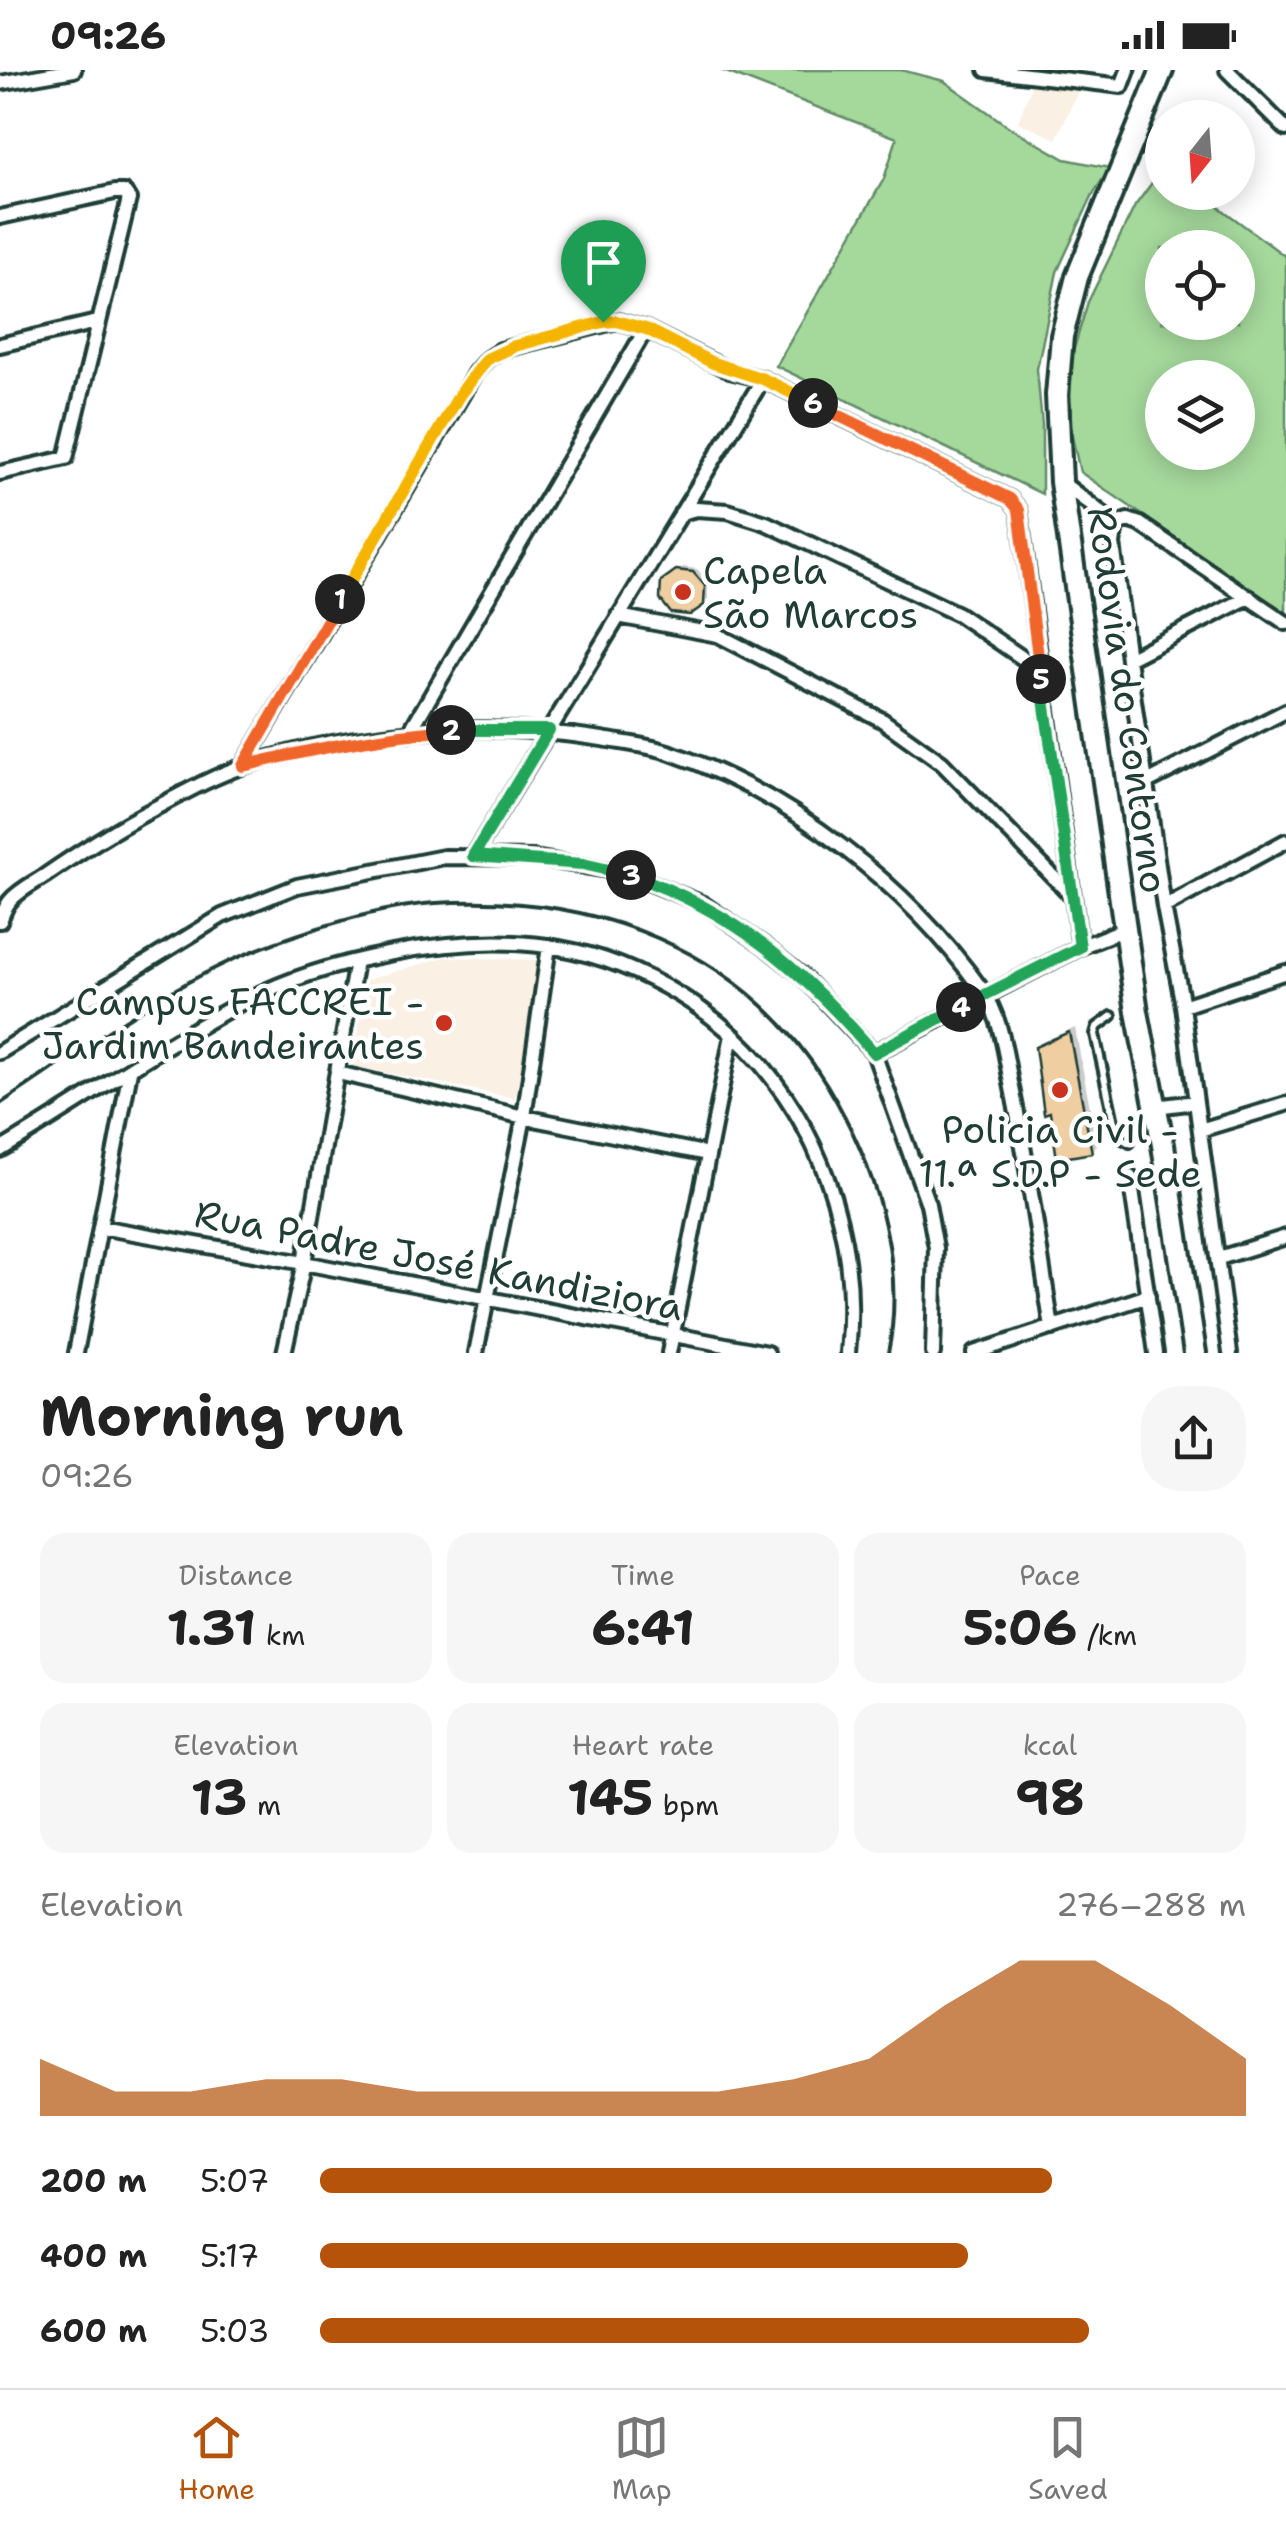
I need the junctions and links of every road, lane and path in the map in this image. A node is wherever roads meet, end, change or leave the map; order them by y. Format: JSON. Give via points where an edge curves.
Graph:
{"nodes":[{"id":1,"x":74,"y":70,"type":"edge"},
{"id":2,"x":986,"y":70,"type":"edge"},
{"id":3,"x":1128,"y":70,"type":"edge"},
{"id":4,"x":1162,"y":70,"type":"edge"},
{"id":5,"x":1227,"y":70,"type":"edge"},
{"id":6,"x":0,"y":83,"type":"edge"},
{"id":7,"x":1286,"y":129,"type":"edge"},
{"id":8,"x":0,"y":218,"type":"edge"},
{"id":9,"x":97,"y":322,"type":"junction"},
{"id":10,"x":646,"y":329,"type":"junction"},
{"id":11,"x":0,"y":346,"type":"edge"},
{"id":12,"x":763,"y":379,"type":"junction"},
{"id":13,"x":0,"y":473,"type":"edge"},
{"id":14,"x":1061,"y":482,"type":"junction"},
{"id":15,"x":681,"y":513,"type":"junction"},
{"id":16,"x":1116,"y":524,"type":"junction"},
{"id":17,"x":1249,"y":597,"type":"junction"},
{"id":18,"x":618,"y":616,"type":"junction"},
{"id":19,"x":1286,"y":623,"type":"edge"},
{"id":20,"x":1128,"y":658,"type":"junction"},
{"id":21,"x":1040,"y":670,"type":"junction"},
{"id":22,"x":1286,"y":711,"type":"edge"},
{"id":23,"x":549,"y":730,"type":"junction"},
{"id":24,"x":409,"y":733,"type":"junction"},
{"id":25,"x":243,"y":766,"type":"junction"},
{"id":26,"x":1147,"y":782,"type":"junction"},
{"id":27,"x":1286,"y":842,"type":"edge"},
{"id":28,"x":473,"y":856,"type":"junction"},
{"id":29,"x":1071,"y":895,"type":"junction"},
{"id":30,"x":1164,"y":908,"type":"junction"},
{"id":31,"x":0,"y":922,"type":"edge"},
{"id":32,"x":1125,"y":929,"type":"junction"},
{"id":33,"x":549,"y":946,"type":"junction"},
{"id":34,"x":1080,"y":947,"type":"junction"},
{"id":35,"x":356,"y":960,"type":"junction"},
{"id":36,"x":1286,"y":972,"type":"edge"},
{"id":37,"x":986,"y":994,"type":"junction"},
{"id":38,"x":1183,"y":1006,"type":"junction"},
{"id":39,"x":1112,"y":1016,"type":"dead end"},
{"id":40,"x":732,"y":1035,"type":"junction"},
{"id":41,"x":0,"y":1052,"type":"edge"},
{"id":42,"x":874,"y":1053,"type":"junction"},
{"id":43,"x":130,"y":1071,"type":"junction"},
{"id":44,"x":338,"y":1073,"type":"junction"},
{"id":45,"x":1196,"y":1102,"type":"junction"},
{"id":46,"x":1286,"y":1104,"type":"edge"},
{"id":47,"x":1155,"y":1107,"type":"junction"},
{"id":48,"x":524,"y":1117,"type":"junction"},
{"id":49,"x":1200,"y":1130,"type":"junction"},
{"id":50,"x":1130,"y":1143,"type":"dead end"},
{"id":51,"x":0,"y":1150,"type":"edge"},
{"id":52,"x":708,"y":1154,"type":"junction"},
{"id":53,"x":1130,"y":1177,"type":"dead end"},
{"id":54,"x":100,"y":1227,"type":"junction"},
{"id":55,"x":1286,"y":1237,"type":"edge"},
{"id":56,"x":1219,"y":1258,"type":"junction"},
{"id":57,"x":304,"y":1262,"type":"junction"},
{"id":58,"x":1148,"y":1296,"type":"junction"},
{"id":59,"x":488,"y":1298,"type":"junction"},
{"id":60,"x":1052,"y":1328,"type":"junction"},
{"id":61,"x":672,"y":1334,"type":"junction"},
{"id":62,"x":76,"y":1353,"type":"edge"},
{"id":63,"x":284,"y":1353,"type":"edge"},
{"id":64,"x":476,"y":1353,"type":"edge"},
{"id":65,"x":669,"y":1353,"type":"edge"},
{"id":66,"x":767,"y":1353,"type":"edge"},
{"id":67,"x":848,"y":1353,"type":"edge"},
{"id":68,"x":932,"y":1353,"type":"edge"},
{"id":69,"x":974,"y":1353,"type":"edge"},
{"id":70,"x":1156,"y":1353,"type":"edge"},
{"id":71,"x":1194,"y":1353,"type":"edge"},
{"id":72,"x":1230,"y":1353,"type":"edge"}],
"edges":[{"from":1,"to":6,"type":"street"},
{"from":2,"to":3,"type":"street","via":[[1122,86]]},
{"from":4,"to":14,"type":"main road","name":"Rodovia do Contorno","via":[[1089,245],[1062,336],[1056,396]]},
{"from":5,"to":7,"type":"street"},
{"from":8,"to":9,"type":"street","via":[[124,192],[129,199]]},
{"from":9,"to":11,"type":"street"},
{"from":9,"to":13,"type":"street","via":[[66,458]]},
{"from":10,"to":12,"type":"street","via":[[730,371]]},
{"from":10,"to":24,"type":"street"},
{"from":10,"to":25,"type":"street","via":[[603,322],[487,359],[460,394]]},
{"from":12,"to":15,"type":"street"},
{"from":12,"to":21,"type":"street","via":[[1010,499],[1019,510]]},
{"from":14,"to":16,"type":"street"},
{"from":14,"to":32,"type":"main road","name":"Rodovia do Contorno"},
{"from":15,"to":18,"type":"street"},
{"from":15,"to":21,"type":"street","via":[[728,510],[766,522],[958,614]]},
{"from":16,"to":17,"type":"street","via":[[1140,524]]},
{"from":16,"to":20,"type":"street","via":[[1112,544]]},
{"from":17,"to":19,"type":"street"},
{"from":17,"to":20,"type":"street"},
{"from":18,"to":23,"type":"street"},
{"from":18,"to":29,"type":"street","via":[[718,634],[896,729],[971,790]]},
{"from":20,"to":26,"type":"street"},
{"from":21,"to":29,"type":"street"},
{"from":22,"to":26,"type":"street"},
{"from":23,"to":24,"type":"street"},
{"from":23,"to":28,"type":"street"},
{"from":23,"to":37,"type":"street","via":[[685,758],[822,831],[886,884]]},
{"from":24,"to":25,"type":"street"},
{"from":25,"to":31,"type":"street","via":[[101,837],[12,898]]},
{"from":26,"to":30,"type":"street"},
{"from":27,"to":30,"type":"street"},
{"from":28,"to":41,"type":"street","via":[[336,876],[260,900],[222,916]]},
{"from":28,"to":42,"type":"street","via":[[626,873],[702,904],[802,976]]},
{"from":29,"to":34,"type":"street"},
{"from":30,"to":38,"type":"street"},
{"from":32,"to":34,"type":"street"},
{"from":32,"to":47,"type":"main road","name":"Rodovia do Contorno"},
{"from":33,"to":35,"type":"street","via":[[461,944]]},
{"from":33,"to":40,"type":"street","via":[[642,974]]},
{"from":33,"to":48,"type":"street"},
{"from":34,"to":37,"type":"street"},
{"from":35,"to":43,"type":"street","via":[[241,1002]]},
{"from":35,"to":44,"type":"street"},
{"from":36,"to":38,"type":"street"},
{"from":37,"to":42,"type":"street"},
{"from":37,"to":60,"type":"street","via":[[1020,1125]]},
{"from":38,"to":45,"type":"street"},
{"from":39,"to":50,"type":"lane","via":[[1095,1034],[1117,1136]]},
{"from":40,"to":52,"type":"street"},
{"from":40,"to":67,"type":"street","via":[[783,1090],[825,1169],[848,1270]]},
{"from":42,"to":68,"type":"street","via":[[928,1204],[936,1248]]},
{"from":43,"to":51,"type":"street"},
{"from":43,"to":54,"type":"street"},
{"from":44,"to":48,"type":"street"},
{"from":44,"to":57,"type":"street"},
{"from":45,"to":47,"type":"street"},
{"from":45,"to":49,"type":"street"},
{"from":46,"to":49,"type":"street"},
{"from":47,"to":71,"type":"main road","name":"Rodovia do Contorno"},
{"from":48,"to":52,"type":"street"},
{"from":48,"to":59,"type":"street"},
{"from":49,"to":56,"type":"street"},
{"from":52,"to":61,"type":"street"},
{"from":53,"to":58,"type":"street"},
{"from":54,"to":57,"type":"street","name":"Rua Padre José Kandiziora"},
{"from":54,"to":62,"type":"street"},
{"from":55,"to":56,"type":"street"},
{"from":56,"to":72,"type":"street"},
{"from":57,"to":59,"type":"street","name":"Rua Padre José Kandiziora"},
{"from":57,"to":63,"type":"street"},
{"from":58,"to":60,"type":"street"},
{"from":58,"to":70,"type":"street"},
{"from":59,"to":61,"type":"street","name":"Rua Padre José Kandiziora"},
{"from":59,"to":64,"type":"street"},
{"from":60,"to":69,"type":"street"},
{"from":61,"to":65,"type":"street"},
{"from":61,"to":66,"type":"street","name":"Rua Padre José Kandiziora"}]}
